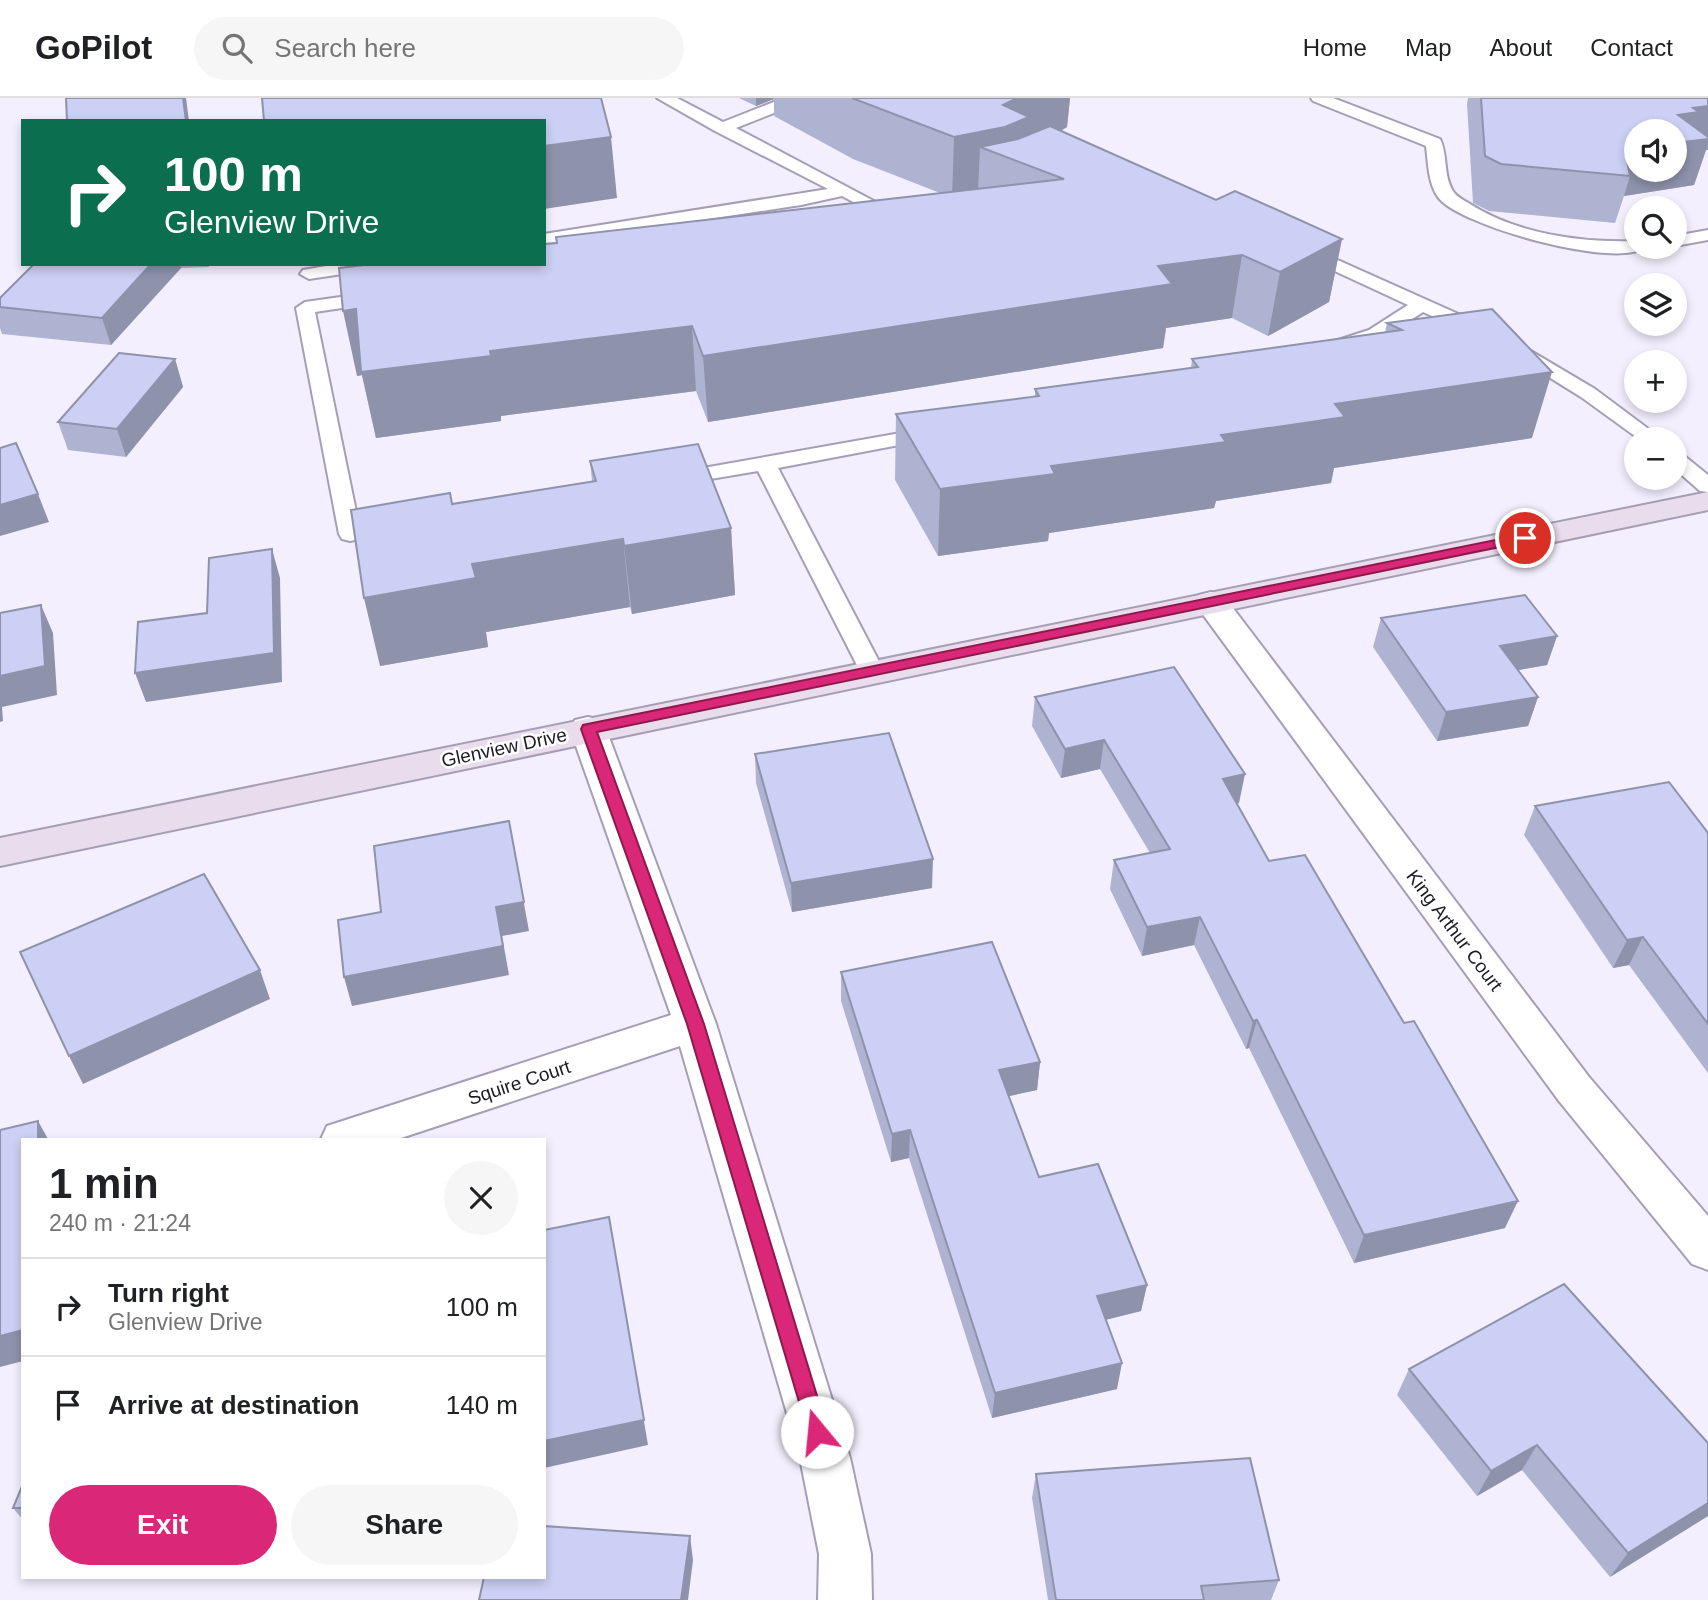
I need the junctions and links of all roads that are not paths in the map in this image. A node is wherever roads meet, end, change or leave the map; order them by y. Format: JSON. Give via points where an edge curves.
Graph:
{"nodes":[{"id":1,"x":665,"y":98,"type":"edge"},
{"id":2,"x":798,"y":98,"type":"edge"},
{"id":3,"x":1319,"y":98,"type":"edge"},
{"id":4,"x":721,"y":128,"type":"junction"},
{"id":5,"x":843,"y":191,"type":"junction"},
{"id":6,"x":801,"y":200,"type":"junction"},
{"id":7,"x":812,"y":220,"type":"edge"},
{"id":8,"x":868,"y":223,"type":"edge"},
{"id":9,"x":1708,"y":235,"type":"edge"},
{"id":10,"x":546,"y":239,"type":"edge"},
{"id":11,"x":1687,"y":239,"type":"edge"},
{"id":12,"x":1284,"y":241,"type":"edge"},
{"id":13,"x":1624,"y":247,"type":"edge"},
{"id":14,"x":363,"y":266,"type":"edge"},
{"id":15,"x":309,"y":274,"type":"dead end"},
{"id":16,"x":400,"y":294,"type":"edge"},
{"id":17,"x":1422,"y":304,"type":"junction"},
{"id":18,"x":1325,"y":350,"type":"edge"},
{"id":19,"x":1635,"y":427,"type":"edge"},
{"id":20,"x":954,"y":429,"type":"edge"},
{"id":21,"x":765,"y":464,"type":"junction"},
{"id":22,"x":1687,"y":468,"type":"edge"},
{"id":23,"x":659,"y":482,"type":"edge"},
{"id":24,"x":1708,"y":486,"type":"edge"},
{"id":25,"x":1708,"y":501,"type":"edge"},
{"id":26,"x":405,"y":525,"type":"edge"},
{"id":27,"x":1211,"y":602,"type":"junction"},
{"id":28,"x":872,"y":671,"type":"junction"},
{"id":29,"x":588,"y":729,"type":"junction"},
{"id":30,"x":0,"y":852,"type":"edge"},
{"id":31,"x":695,"y":1024,"type":"junction"},
{"id":32,"x":346,"y":1138,"type":"edge"},
{"id":33,"x":1708,"y":1250,"type":"edge"},
{"id":34,"x":845,"y":1600,"type":"edge"}],
"edges":[{"from":1,"to":4,"type":"lane"},
{"from":2,"to":4,"type":"lane"},
{"from":3,"to":13,"type":"lane","via":[[1434,143],[1446,196],[1485,220],[1552,239]]},
{"from":4,"to":5,"type":"lane"},
{"from":5,"to":6,"type":"lane"},
{"from":5,"to":8,"type":"lane","via":[[902,216]]},
{"from":6,"to":7,"type":"lane"},
{"from":6,"to":10,"type":"lane"},
{"from":9,"to":11,"type":"lane"},
{"from":12,"to":17,"type":"lane"},
{"from":14,"to":15,"type":"lane"},
{"from":16,"to":26,"type":"lane","via":[[305,308],[350,534]]},
{"from":17,"to":18,"type":"lane","via":[[1376,334]]},
{"from":17,"to":19,"type":"lane","via":[[1527,353]]},
{"from":20,"to":21,"type":"lane"},
{"from":21,"to":23,"type":"lane"},
{"from":21,"to":28,"type":"lane"},
{"from":22,"to":24,"type":"lane"},
{"from":25,"to":27,"type":"main road","name":"Glenview Drive"},
{"from":27,"to":28,"type":"main road","name":"Glenview Drive"},
{"from":27,"to":33,"type":"street","name":"King Arthur Court","via":[[1574,1089]]},
{"from":28,"to":29,"type":"main road","name":"Glenview Drive"},
{"from":29,"to":30,"type":"main road","name":"Glenview Drive"},
{"from":29,"to":31,"type":"street"},
{"from":31,"to":32,"type":"street","name":"Squire Court"},
{"from":31,"to":34,"type":"street","via":[[825,1458],[845,1553]]}]}
